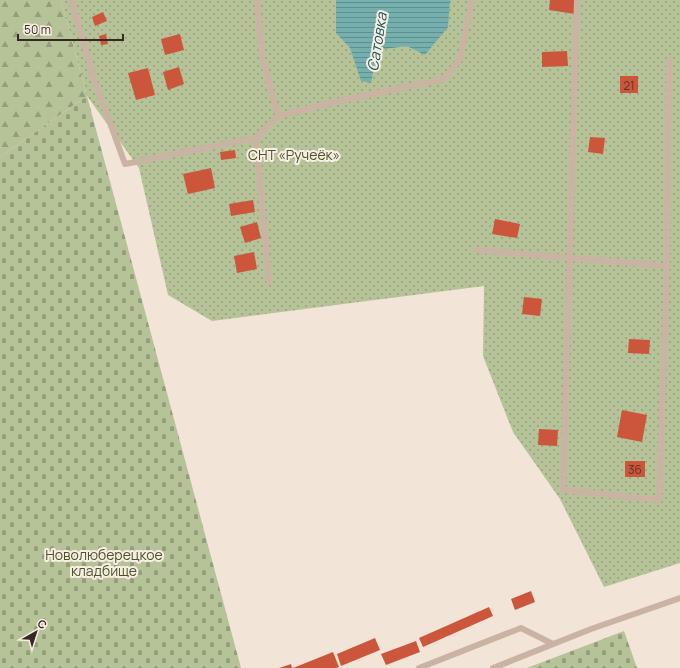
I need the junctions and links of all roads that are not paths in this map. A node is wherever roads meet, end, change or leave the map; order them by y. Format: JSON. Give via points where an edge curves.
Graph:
{"nodes":[{"id":1,"x":71,"y":0,"type":"edge"},
{"id":2,"x":257,"y":0,"type":"edge"},
{"id":3,"x":472,"y":0,"type":"edge"},
{"id":4,"x":577,"y":0,"type":"edge"},
{"id":5,"x":669,"y":60,"type":"dead end"},
{"id":6,"x":278,"y":116,"type":"junction"},
{"id":7,"x":256,"y":138,"type":"junction"},
{"id":8,"x":476,"y":250,"type":"dead end"},
{"id":9,"x":570,"y":257,"type":"junction"},
{"id":10,"x":667,"y":266,"type":"junction"},
{"id":11,"x":269,"y":282,"type":"dead end"},
{"id":12,"x":680,"y":598,"type":"edge"},
{"id":13,"x":553,"y":644,"type":"junction"},
{"id":14,"x":419,"y":668,"type":"edge"},
{"id":15,"x":493,"y":668,"type":"edge"}],
"edges":[{"from":1,"to":7,"type":"lane","via":[[95,82],[125,164]]},
{"from":2,"to":6,"type":"lane","via":[[262,57]]},
{"from":3,"to":6,"type":"lane","via":[[460,59],[444,79]]},
{"from":4,"to":9,"type":"lane"},
{"from":5,"to":10,"type":"lane"},
{"from":6,"to":7,"type":"lane"},
{"from":7,"to":11,"type":"lane"},
{"from":8,"to":9,"type":"lane"},
{"from":9,"to":10,"type":"lane"},
{"from":9,"to":10,"type":"lane","via":[[563,490],[659,500]]},
{"from":12,"to":13,"type":"lane"},
{"from":13,"to":14,"type":"lane","via":[[521,628]]},
{"from":13,"to":15,"type":"lane"}]}
